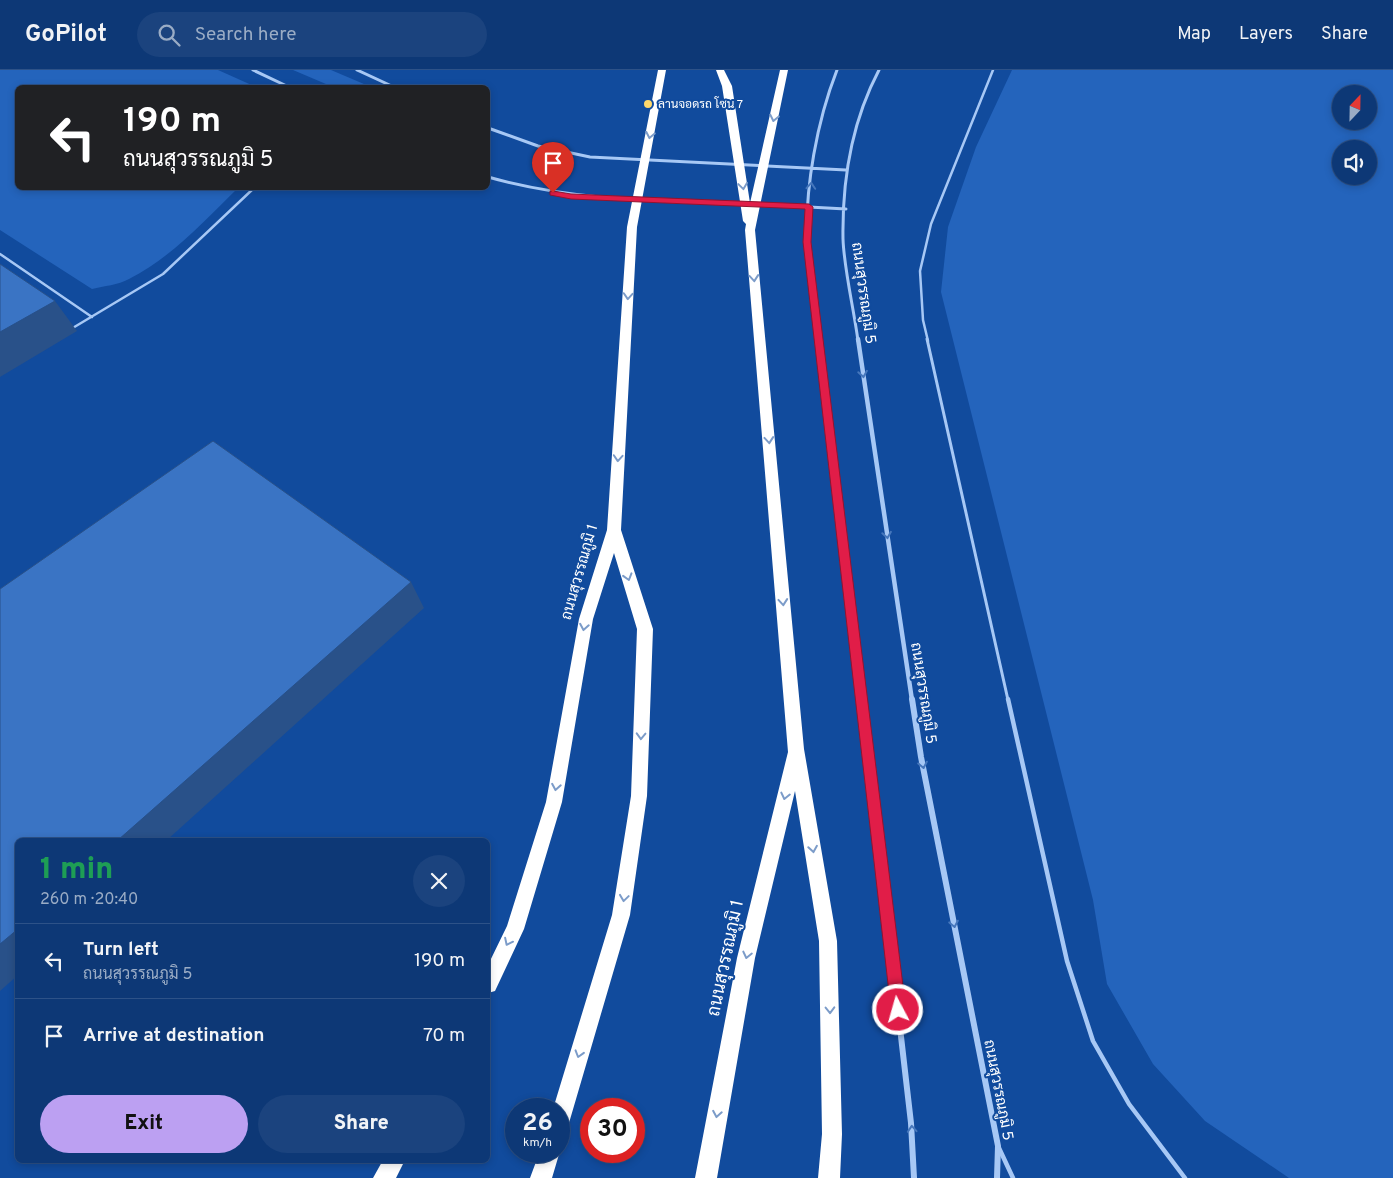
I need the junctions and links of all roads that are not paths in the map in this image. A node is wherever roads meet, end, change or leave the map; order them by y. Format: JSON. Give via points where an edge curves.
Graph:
{"nodes":[{"id":1,"x":253,"y":70,"type":"edge"},
{"id":2,"x":357,"y":70,"type":"edge"},
{"id":3,"x":662,"y":70,"type":"edge"},
{"id":4,"x":720,"y":70,"type":"edge"},
{"id":5,"x":784,"y":70,"type":"edge"},
{"id":6,"x":837,"y":70,"type":"edge"},
{"id":7,"x":879,"y":70,"type":"edge"},
{"id":8,"x":992,"y":70,"type":"edge"},
{"id":9,"x":285,"y":85,"type":"edge"},
{"id":10,"x":390,"y":85,"type":"edge"},
{"id":11,"x":490,"y":129,"type":"edge"},
{"id":12,"x":812,"y":168,"type":"junction"},
{"id":13,"x":846,"y":170,"type":"junction"},
{"id":14,"x":490,"y":178,"type":"edge"},
{"id":15,"x":252,"y":190,"type":"edge"},
{"id":16,"x":809,"y":207,"type":"junction"},
{"id":17,"x":846,"y":209,"type":"junction"},
{"id":18,"x":750,"y":230,"type":"junction"},
{"id":19,"x":0,"y":254,"type":"edge"},
{"id":20,"x":92,"y":317,"type":"junction"},
{"id":21,"x":67,"y":332,"type":"dead end"},
{"id":22,"x":614,"y":530,"type":"junction"},
{"id":23,"x":796,"y":749,"type":"junction"},
{"id":24,"x":490,"y":980,"type":"edge"},
{"id":25,"x":566,"y":1098,"type":"edge"},
{"id":26,"x":998,"y":1146,"type":"junction"},
{"id":27,"x":393,"y":1163,"type":"edge"},
{"id":28,"x":546,"y":1163,"type":"edge"},
{"id":29,"x":384,"y":1178,"type":"edge"},
{"id":30,"x":541,"y":1178,"type":"edge"},
{"id":31,"x":706,"y":1178,"type":"edge"},
{"id":32,"x":829,"y":1178,"type":"edge"},
{"id":33,"x":914,"y":1178,"type":"edge"},
{"id":34,"x":997,"y":1178,"type":"edge"},
{"id":35,"x":1013,"y":1178,"type":"edge"},
{"id":36,"x":1185,"y":1178,"type":"edge"}],
"edges":[{"from":1,"to":9,"type":"street"},
{"from":2,"to":10,"type":"street"},
{"from":3,"to":22,"type":"highway","name":"ถนนสุวรรณภูมิ 1","one_way":true,"via":[[632,227]]},
{"from":4,"to":18,"type":"highway","one_way":true,"via":[[731,110]]},
{"from":5,"to":18,"type":"highway","name":"ถนนสุวรรณภูมิ 1","one_way":true},
{"from":6,"to":12,"type":"street","via":[[819,127]]},
{"from":7,"to":13,"type":"street","name":"ถนนสุวรรณภูมิ 5","via":[[852,134]]},
{"from":8,"to":36,"type":"lane","via":[[931,224],[920,271],[923,320],[1067,961],[1093,1041],[1129,1104]]},
{"from":11,"to":12,"type":"street","via":[[552,152],[590,157]]},
{"from":12,"to":13,"type":"street"},
{"from":16,"to":12,"type":"street","one_way":true},
{"from":13,"to":17,"type":"street","name":"ถนนสุวรรณภูมิ 5"},
{"from":14,"to":16,"type":"street","via":[[515,186],[571,196]]},
{"from":15,"to":20,"type":"lane","via":[[163,274]]},
{"from":16,"to":17,"type":"street"},
{"from":33,"to":16,"type":"street","one_way":true,"via":[[911,1123],[883,869],[807,242]]},
{"from":17,"to":26,"type":"street","name":"ถนนสุวรรณภูมิ 5","one_way":true,"via":[[843,239],[921,757]]},
{"from":18,"to":23,"type":"highway","name":"ถนนสุวรรณภูมิ 1","one_way":true},
{"from":19,"to":20,"type":"lane"},
{"from":20,"to":21,"type":"lane"},
{"from":22,"to":24,"type":"highway","name":"ถนนสุวรรณภูมิ 1","one_way":true,"via":[[586,619],[554,802],[515,929]]},
{"from":22,"to":25,"type":"highway","one_way":true,"via":[[645,629],[639,796],[621,915]]},
{"from":23,"to":31,"type":"highway","name":"ถนนสุวรรณภูมิ 1","one_way":true,"via":[[746,958]]},
{"from":23,"to":32,"type":"highway","name":"ถนนสุวรรณภูมิ 1","one_way":true,"via":[[828,941],[832,1134]]},
{"from":26,"to":34,"type":"street","name":"ถนนสุวรรณภูมิ 5"},
{"from":26,"to":35,"type":"lane"},
{"from":27,"to":29,"type":"highway"},
{"from":28,"to":30,"type":"highway"}]}
